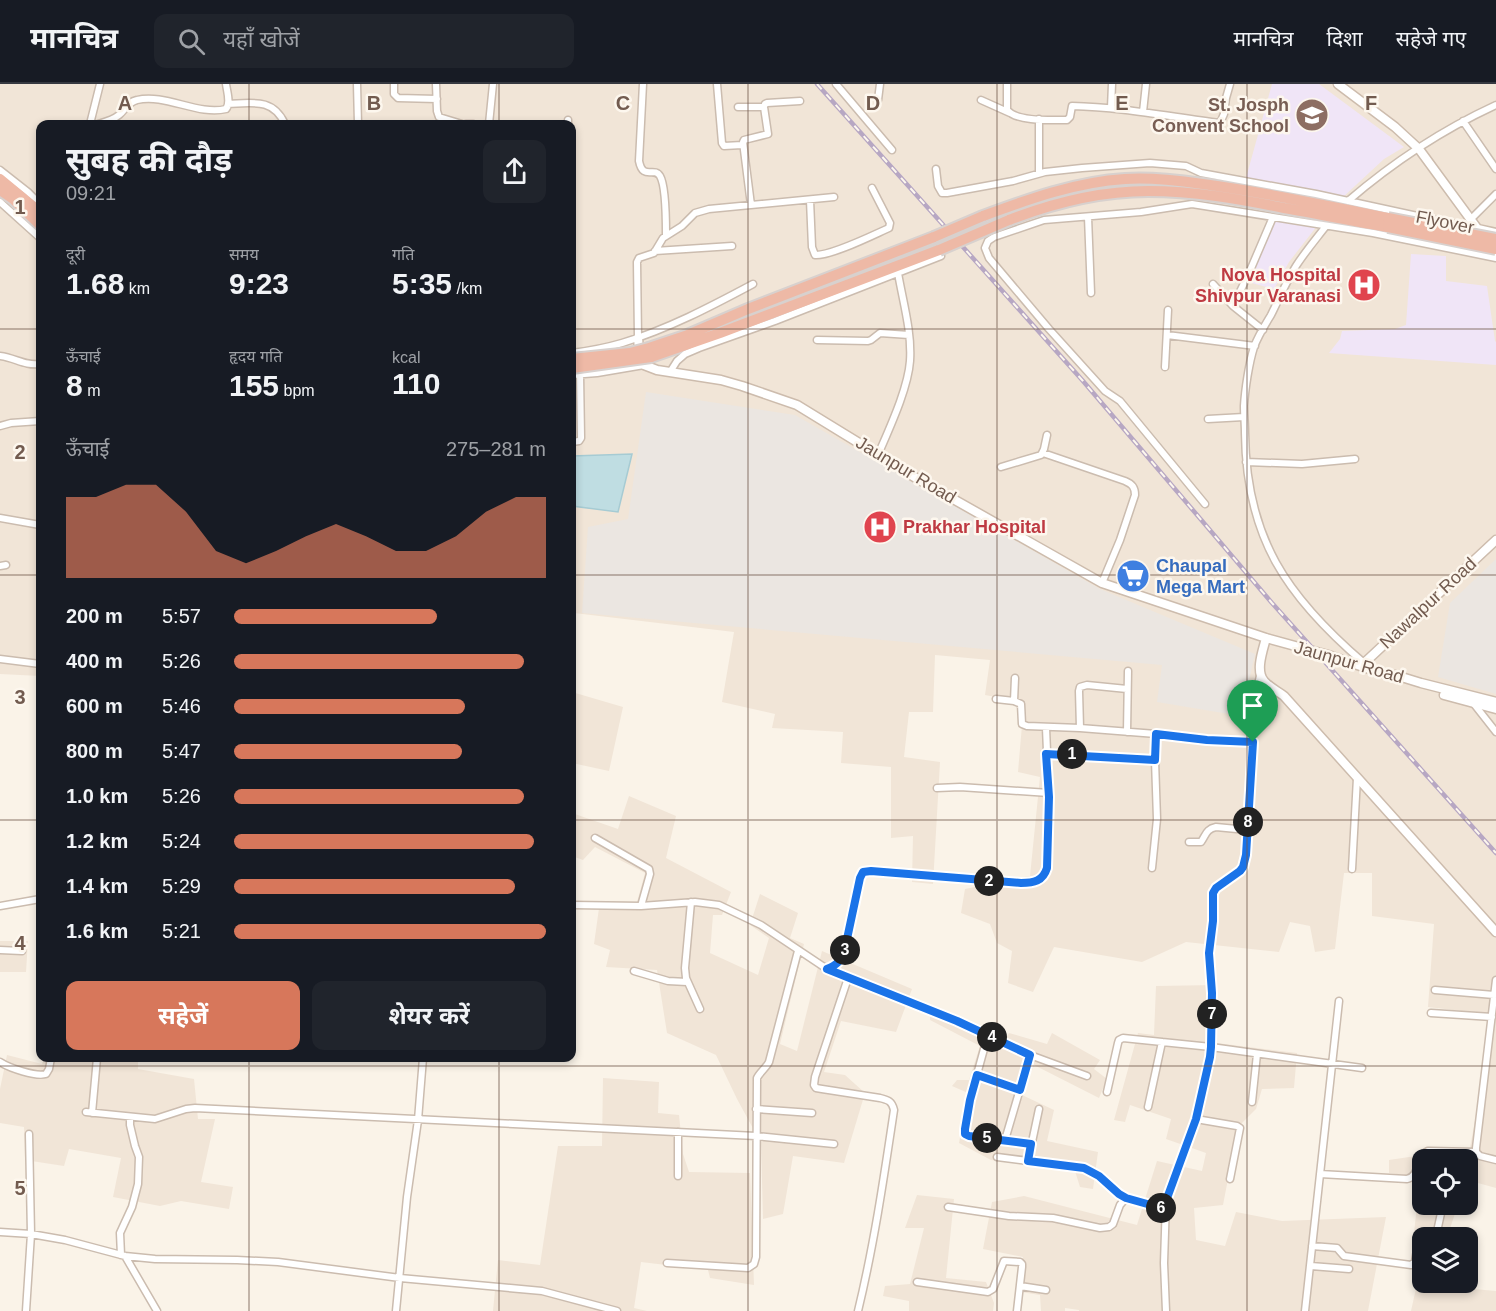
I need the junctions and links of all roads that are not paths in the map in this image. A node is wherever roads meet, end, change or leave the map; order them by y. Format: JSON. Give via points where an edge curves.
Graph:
{"nodes":[{"id":1,"x":100,"y":84,"type":"edge"},
{"id":2,"x":226,"y":84,"type":"edge"},
{"id":3,"x":357,"y":84,"type":"edge"},
{"id":4,"x":394,"y":84,"type":"edge"},
{"id":5,"x":436,"y":84,"type":"edge"},
{"id":6,"x":494,"y":84,"type":"edge"},
{"id":7,"x":643,"y":84,"type":"edge"},
{"id":8,"x":717,"y":84,"type":"edge"},
{"id":9,"x":836,"y":84,"type":"edge"},
{"id":10,"x":880,"y":84,"type":"edge"},
{"id":11,"x":1007,"y":84,"type":"edge"},
{"id":12,"x":1112,"y":84,"type":"edge"},
{"id":13,"x":1146,"y":84,"type":"edge"},
{"id":14,"x":1230,"y":84,"type":"edge"},
{"id":15,"x":1338,"y":84,"type":"edge"},
{"id":16,"x":437,"y":99,"type":"junction"},
{"id":17,"x":878,"y":100,"type":"dead end"},
{"id":18,"x":981,"y":100,"type":"dead end"},
{"id":19,"x":800,"y":101,"type":"dead end"},
{"id":20,"x":228,"y":104,"type":"junction"},
{"id":21,"x":1496,"y":105,"type":"edge"},
{"id":22,"x":738,"y":107,"type":"dead end"},
{"id":23,"x":764,"y":107,"type":"junction"},
{"id":24,"x":1111,"y":108,"type":"junction"},
{"id":25,"x":1143,"y":112,"type":"junction"},
{"id":26,"x":1010,"y":113,"type":"junction"},
{"id":27,"x":1040,"y":119,"type":"junction"},
{"id":28,"x":91,"y":120,"type":"edge"},
{"id":29,"x":108,"y":120,"type":"edge"},
{"id":30,"x":282,"y":120,"type":"edge"},
{"id":31,"x":358,"y":120,"type":"edge"},
{"id":32,"x":450,"y":120,"type":"edge"},
{"id":33,"x":490,"y":120,"type":"edge"},
{"id":34,"x":1463,"y":121,"type":"junction"},
{"id":35,"x":742,"y":145,"type":"junction"},
{"id":36,"x":1419,"y":149,"type":"junction"},
{"id":37,"x":892,"y":150,"type":"dead end"},
{"id":38,"x":936,"y":169,"type":"dead end"},
{"id":39,"x":1496,"y":169,"type":"edge"},
{"id":40,"x":0,"y":170,"type":"edge"},
{"id":41,"x":1039,"y":174,"type":"junction"},
{"id":42,"x":0,"y":179,"type":"edge"},
{"id":43,"x":872,"y":188,"type":"dead end"},
{"id":44,"x":0,"y":190,"type":"edge"},
{"id":45,"x":1496,"y":194,"type":"edge"},
{"id":46,"x":834,"y":197,"type":"dead end"},
{"id":47,"x":36,"y":200,"type":"edge"},
{"id":48,"x":810,"y":200,"type":"junction"},
{"id":49,"x":1348,"y":201,"type":"junction"},
{"id":50,"x":0,"y":202,"type":"edge"},
{"id":51,"x":751,"y":205,"type":"junction"},
{"id":52,"x":36,"y":209,"type":"edge"},
{"id":53,"x":1088,"y":217,"type":"junction"},
{"id":54,"x":1273,"y":217,"type":"junction"},
{"id":55,"x":1471,"y":219,"type":"junction"},
{"id":56,"x":36,"y":221,"type":"edge"},
{"id":57,"x":1388,"y":223,"type":"junction"},
{"id":58,"x":1326,"y":226,"type":"junction"},
{"id":59,"x":1478,"y":229,"type":"junction"},
{"id":60,"x":1496,"y":233,"type":"edge"},
{"id":61,"x":36,"y":234,"type":"edge"},
{"id":62,"x":666,"y":235,"type":"junction"},
{"id":63,"x":1496,"y":239,"type":"edge"},
{"id":64,"x":732,"y":246,"type":"dead end"},
{"id":65,"x":1496,"y":249,"type":"edge"},
{"id":66,"x":655,"y":251,"type":"junction"},
{"id":67,"x":940,"y":253,"type":"junction"},
{"id":68,"x":1496,"y":256,"type":"edge"},
{"id":69,"x":898,"y":273,"type":"junction"},
{"id":70,"x":753,"y":284,"type":"dead end"},
{"id":71,"x":1213,"y":285,"type":"dead end"},
{"id":72,"x":1091,"y":293,"type":"dead end"},
{"id":73,"x":1233,"y":306,"type":"junction"},
{"id":74,"x":1168,"y":310,"type":"dead end"},
{"id":75,"x":1263,"y":330,"type":"junction"},
{"id":76,"x":909,"y":335,"type":"junction"},
{"id":77,"x":1167,"y":335,"type":"junction"},
{"id":78,"x":638,"y":338,"type":"junction"},
{"id":79,"x":818,"y":340,"type":"dead end"},
{"id":80,"x":1255,"y":346,"type":"junction"},
{"id":81,"x":576,"y":352,"type":"edge"},
{"id":82,"x":0,"y":356,"type":"edge"},
{"id":83,"x":648,"y":357,"type":"junction"},
{"id":84,"x":576,"y":359,"type":"edge"},
{"id":85,"x":36,"y":364,"type":"edge"},
{"id":86,"x":1165,"y":367,"type":"dead end"},
{"id":87,"x":576,"y":371,"type":"edge"},
{"id":88,"x":670,"y":372,"type":"junction"},
{"id":89,"x":1244,"y":417,"type":"junction"},
{"id":90,"x":1208,"y":419,"type":"dead end"},
{"id":91,"x":36,"y":421,"type":"edge"},
{"id":92,"x":0,"y":426,"type":"edge"},
{"id":93,"x":1047,"y":435,"type":"dead end"},
{"id":94,"x":576,"y":441,"type":"edge"},
{"id":95,"x":1043,"y":453,"type":"junction"},
{"id":96,"x":878,"y":455,"type":"junction"},
{"id":97,"x":1355,"y":459,"type":"dead end"},
{"id":98,"x":1246,"y":462,"type":"junction"},
{"id":99,"x":1000,"y":467,"type":"dead end"},
{"id":100,"x":1205,"y":504,"type":"dead end"},
{"id":101,"x":0,"y":518,"type":"edge"},
{"id":102,"x":36,"y":524,"type":"edge"},
{"id":103,"x":1496,"y":540,"type":"edge"},
{"id":104,"x":1102,"y":583,"type":"junction"},
{"id":105,"x":1266,"y":638,"type":"junction"},
{"id":106,"x":0,"y":659,"type":"edge"},
{"id":107,"x":36,"y":664,"type":"edge"},
{"id":108,"x":1362,"y":664,"type":"junction"},
{"id":109,"x":1128,"y":671,"type":"dead end"},
{"id":110,"x":1387,"y":675,"type":"junction"},
{"id":111,"x":1260,"y":676,"type":"junction"},
{"id":112,"x":1015,"y":678,"type":"dead end"},
{"id":113,"x":1127,"y":689,"type":"junction"},
{"id":114,"x":1468,"y":695,"type":"junction"},
{"id":115,"x":996,"y":699,"type":"dead end"},
{"id":116,"x":1014,"y":701,"type":"junction"},
{"id":117,"x":1496,"y":702,"type":"edge"},
{"id":118,"x":1474,"y":703,"type":"junction"},
{"id":119,"x":1496,"y":709,"type":"edge"},
{"id":120,"x":1046,"y":728,"type":"junction"},
{"id":121,"x":1080,"y":728,"type":"junction"},
{"id":122,"x":1127,"y":732,"type":"junction"},
{"id":123,"x":1496,"y":732,"type":"edge"},
{"id":124,"x":1156,"y":734,"type":"junction"},
{"id":125,"x":1253,"y":742,"type":"junction"},
{"id":126,"x":1046,"y":754,"type":"junction"},
{"id":127,"x":1155,"y":760,"type":"junction"},
{"id":128,"x":1358,"y":778,"type":"junction"},
{"id":129,"x":937,"y":788,"type":"dead end"},
{"id":130,"x":1049,"y":794,"type":"junction"},
{"id":131,"x":1248,"y":830,"type":"junction"},
{"id":132,"x":595,"y":838,"type":"dead end"},
{"id":133,"x":1189,"y":842,"type":"dead end"},
{"id":134,"x":1152,"y":868,"type":"dead end"},
{"id":135,"x":1352,"y":869,"type":"dead end"},
{"id":136,"x":36,"y":900,"type":"edge"},
{"id":137,"x":691,"y":902,"type":"junction"},
{"id":138,"x":576,"y":905,"type":"edge"},
{"id":139,"x":0,"y":906,"type":"edge"},
{"id":140,"x":641,"y":906,"type":"junction"},
{"id":141,"x":1496,"y":932,"type":"edge"},
{"id":142,"x":0,"y":950,"type":"edge"},
{"id":143,"x":22,"y":951,"type":"dead end"},
{"id":144,"x":798,"y":951,"type":"junction"},
{"id":145,"x":827,"y":969,"type":"junction"},
{"id":146,"x":634,"y":971,"type":"dead end"},
{"id":147,"x":848,"y":978,"type":"junction"},
{"id":148,"x":1496,"y":980,"type":"edge"},
{"id":149,"x":687,"y":982,"type":"junction"},
{"id":150,"x":1435,"y":990,"type":"dead end"},
{"id":151,"x":1494,"y":994,"type":"junction"},
{"id":152,"x":1339,"y":1001,"type":"dead end"},
{"id":153,"x":700,"y":1009,"type":"dead end"},
{"id":154,"x":1431,"y":1013,"type":"dead end"},
{"id":155,"x":1492,"y":1017,"type":"junction"},
{"id":156,"x":1162,"y":1042,"type":"junction"},
{"id":157,"x":1211,"y":1047,"type":"junction"},
{"id":158,"x":984,"y":1049,"type":"dead end"},
{"id":159,"x":1257,"y":1054,"type":"junction"},
{"id":160,"x":1030,"y":1055,"type":"junction"},
{"id":161,"x":0,"y":1062,"type":"edge"},
{"id":162,"x":50,"y":1062,"type":"edge"},
{"id":163,"x":96,"y":1062,"type":"edge"},
{"id":164,"x":423,"y":1062,"type":"edge"},
{"id":165,"x":1331,"y":1064,"type":"junction"},
{"id":166,"x":1362,"y":1068,"type":"dead end"},
{"id":167,"x":977,"y":1075,"type":"junction"},
{"id":168,"x":1087,"y":1076,"type":"dead end"},
{"id":169,"x":1020,"y":1090,"type":"junction"},
{"id":170,"x":1107,"y":1092,"type":"dead end"},
{"id":171,"x":1252,"y":1102,"type":"dead end"},
{"id":172,"x":1148,"y":1107,"type":"dead end"},
{"id":173,"x":756,"y":1109,"type":"junction"},
{"id":174,"x":1039,"y":1109,"type":"dead end"},
{"id":175,"x":812,"y":1113,"type":"dead end"},
{"id":176,"x":130,"y":1117,"type":"junction"},
{"id":177,"x":1196,"y":1119,"type":"junction"},
{"id":178,"x":418,"y":1120,"type":"junction"},
{"id":179,"x":678,"y":1132,"type":"junction"},
{"id":180,"x":29,"y":1134,"type":"dead end"},
{"id":181,"x":756,"y":1136,"type":"junction"},
{"id":182,"x":1005,"y":1140,"type":"junction"},
{"id":183,"x":834,"y":1144,"type":"dead end"},
{"id":184,"x":1031,"y":1144,"type":"junction"},
{"id":185,"x":1476,"y":1149,"type":"edge"},
{"id":186,"x":1478,"y":1154,"type":"edge"},
{"id":187,"x":997,"y":1157,"type":"dead end"},
{"id":188,"x":1496,"y":1160,"type":"edge"},
{"id":189,"x":1028,"y":1161,"type":"junction"},
{"id":190,"x":1320,"y":1174,"type":"junction"},
{"id":191,"x":678,"y":1176,"type":"dead end"},
{"id":192,"x":1412,"y":1178,"type":"edge"},
{"id":193,"x":1230,"y":1179,"type":"dead end"},
{"id":194,"x":1126,"y":1198,"type":"junction"},
{"id":195,"x":948,"y":1206,"type":"dead end"},
{"id":196,"x":1165,"y":1209,"type":"junction"},
{"id":197,"x":1441,"y":1215,"type":"edge"},
{"id":198,"x":1438,"y":1227,"type":"dead end"},
{"id":199,"x":0,"y":1232,"type":"edge"},
{"id":200,"x":31,"y":1234,"type":"junction"},
{"id":201,"x":1312,"y":1246,"type":"junction"},
{"id":202,"x":123,"y":1255,"type":"junction"},
{"id":203,"x":667,"y":1263,"type":"dead end"},
{"id":204,"x":1412,"y":1264,"type":"edge"},
{"id":205,"x":1311,"y":1266,"type":"junction"},
{"id":206,"x":1349,"y":1269,"type":"dead end"},
{"id":207,"x":400,"y":1278,"type":"junction"},
{"id":208,"x":917,"y":1282,"type":"dead end"},
{"id":209,"x":1020,"y":1286,"type":"junction"},
{"id":210,"x":1046,"y":1290,"type":"dead end"},
{"id":211,"x":26,"y":1311,"type":"edge"},
{"id":212,"x":157,"y":1311,"type":"edge"},
{"id":213,"x":396,"y":1311,"type":"edge"},
{"id":214,"x":617,"y":1311,"type":"edge"},
{"id":215,"x":858,"y":1311,"type":"edge"},
{"id":216,"x":1017,"y":1311,"type":"edge"},
{"id":217,"x":1166,"y":1311,"type":"edge"},
{"id":218,"x":1305,"y":1311,"type":"edge"}],
"edges":[{"from":1,"to":28,"type":"street"},
{"from":2,"to":20,"type":"street"},
{"from":3,"to":31,"type":"street"},
{"from":4,"to":16,"type":"street","via":[[398,98]]},
{"from":5,"to":16,"type":"street"},
{"from":6,"to":33,"type":"street"},
{"from":7,"to":62,"type":"street","via":[[639,161],[641,170],[660,176]]},
{"from":8,"to":35,"type":"street","via":[[722,143]]},
{"from":9,"to":37,"type":"street"},
{"from":10,"to":17,"type":"street"},
{"from":11,"to":26,"type":"street"},
{"from":12,"to":24,"type":"street"},
{"from":13,"to":25,"type":"street"},
{"from":14,"to":25,"type":"street","via":[[1220,123]]},
{"from":15,"to":36,"type":"street"},
{"from":16,"to":32,"type":"street","via":[[439,117]]},
{"from":18,"to":26,"type":"street"},
{"from":19,"to":23,"type":"street","via":[[767,103]]},
{"from":20,"to":29,"type":"street","via":[[226,109],[211,110],[155,99],[137,100]]},
{"from":20,"to":30,"type":"street","via":[[266,104]]},
{"from":21,"to":34,"type":"street"},
{"from":22,"to":23,"type":"street"},
{"from":23,"to":35,"type":"street","via":[[768,134],[744,140]]},
{"from":24,"to":25,"type":"street"},
{"from":24,"to":27,"type":"street","via":[[1072,106],[1067,120]]},
{"from":26,"to":27,"type":"street"},
{"from":27,"to":41,"type":"street"},
{"from":34,"to":36,"type":"street"},
{"from":34,"to":39,"type":"street"},
{"from":35,"to":51,"type":"street"},
{"from":36,"to":49,"type":"street"},
{"from":36,"to":55,"type":"street"},
{"from":38,"to":41,"type":"street","via":[[942,193]]},
{"from":40,"to":47,"type":"street"},
{"from":41,"to":49,"type":"street","via":[[1150,164],[1186,166]]},
{"from":42,"to":52,"type":"highway"},
{"from":43,"to":48,"type":"street","via":[[890,223],[888,228],[818,255],[812,247]]},
{"from":44,"to":56,"type":"highway"},
{"from":45,"to":55,"type":"street"},
{"from":46,"to":48,"type":"street"},
{"from":48,"to":51,"type":"street"},
{"from":49,"to":59,"type":"street"},
{"from":50,"to":61,"type":"street"},
{"from":51,"to":62,"type":"street","via":[[700,211]]},
{"from":53,"to":54,"type":"street","via":[[1192,204]]},
{"from":53,"to":72,"type":"street"},
{"from":53,"to":100,"type":"street","via":[[1044,220],[994,237],[986,244],[986,254],[1105,391],[1120,401]]},
{"from":54,"to":58,"type":"street"},
{"from":54,"to":73,"type":"street"},
{"from":55,"to":59,"type":"street"},
{"from":57,"to":63,"type":"highway","name":"Flyover","bridge":true},
{"from":57,"to":65,"type":"highway","name":"Flyover","bridge":true},
{"from":57,"to":67,"type":"highway","bridge":true,"via":[[1225,198],[1145,191],[1053,204]]},
{"from":57,"to":83,"type":"highway","bridge":true,"via":[[1192,183],[1125,179],[1091,184],[1060,190],[984,216],[748,309]]},
{"from":58,"to":68,"type":"street"},
{"from":58,"to":75,"type":"street","via":[[1295,267]]},
{"from":59,"to":60,"type":"street"},
{"from":59,"to":68,"type":"street"},
{"from":62,"to":66,"type":"street"},
{"from":64,"to":66,"type":"street"},
{"from":66,"to":78,"type":"street","via":[[636,262]]},
{"from":67,"to":69,"type":"street"},
{"from":67,"to":83,"type":"highway"},
{"from":69,"to":76,"type":"street"},
{"from":69,"to":88,"type":"street","via":[[685,354]]},
{"from":70,"to":78,"type":"street","via":[[673,325]]},
{"from":71,"to":73,"type":"street"},
{"from":73,"to":75,"type":"street"},
{"from":74,"to":77,"type":"street"},
{"from":75,"to":80,"type":"street"},
{"from":76,"to":79,"type":"street","via":[[880,333],[868,341]]},
{"from":76,"to":96,"type":"street","via":[[906,383]]},
{"from":77,"to":80,"type":"street"},
{"from":77,"to":86,"type":"street"},
{"from":78,"to":81,"type":"street"},
{"from":78,"to":83,"type":"street","via":[[640,361]]},
{"from":80,"to":89,"type":"street"},
{"from":82,"to":85,"type":"street"},
{"from":83,"to":84,"type":"highway","bridge":true,"via":[[630,353]]},
{"from":83,"to":87,"type":"highway","bridge":true},
{"from":83,"to":88,"type":"street","name":"Jaunpur Road","via":[[650,369]]},
{"from":87,"to":94,"type":"street","via":[[580,438]]},
{"from":88,"to":96,"type":"street","name":"Jaunpur Road","via":[[731,383],[797,405]]},
{"from":89,"to":90,"type":"street"},
{"from":89,"to":98,"type":"street"},
{"from":91,"to":92,"type":"street"},
{"from":93,"to":95,"type":"street"},
{"from":95,"to":99,"type":"street"},
{"from":95,"to":104,"type":"street","via":[[1125,481],[1135,489]]},
{"from":96,"to":104,"type":"street","name":"Jaunpur Road"},
{"from":97,"to":98,"type":"street","via":[[1302,464]]},
{"from":98,"to":108,"type":"street","via":[[1258,523],[1276,564],[1303,603]]},
{"from":101,"to":102,"type":"street"},
{"from":103,"to":108,"type":"street","name":"Nawalpur Road"},
{"from":104,"to":105,"type":"street","name":"Jaunpur Road"},
{"from":105,"to":108,"type":"street","name":"Jaunpur Road"},
{"from":105,"to":111,"type":"street"},
{"from":106,"to":107,"type":"street"},
{"from":108,"to":110,"type":"street","name":"Jaunpur Road"},
{"from":109,"to":113,"type":"street"},
{"from":110,"to":114,"type":"street","name":"Jaunpur Road"},
{"from":110,"to":118,"type":"street"},
{"from":111,"to":125,"type":"street"},
{"from":111,"to":128,"type":"street","via":[[1284,696]]},
{"from":112,"to":116,"type":"street"},
{"from":113,"to":121,"type":"street","via":[[1080,687]]},
{"from":113,"to":122,"type":"street"},
{"from":114,"to":117,"type":"street","name":"Jaunpur Road"},
{"from":114,"to":118,"type":"street"},
{"from":115,"to":116,"type":"street"},
{"from":116,"to":120,"type":"street","via":[[1021,704],[1024,726]]},
{"from":118,"to":119,"type":"street"},
{"from":118,"to":123,"type":"street"},
{"from":120,"to":121,"type":"street"},
{"from":120,"to":126,"type":"street"},
{"from":121,"to":122,"type":"street"},
{"from":122,"to":124,"type":"street"},
{"from":124,"to":125,"type":"street"},
{"from":124,"to":127,"type":"street"},
{"from":125,"to":131,"type":"street"},
{"from":126,"to":127,"type":"street"},
{"from":126,"to":130,"type":"street"},
{"from":127,"to":134,"type":"street","via":[[1157,819]]},
{"from":128,"to":135,"type":"street"},
{"from":128,"to":141,"type":"street"},
{"from":129,"to":130,"type":"street"},
{"from":130,"to":145,"type":"street","via":[[1047,868],[1039,880],[1021,883],[863,872],[844,953],[836,965]]},
{"from":131,"to":133,"type":"street","via":[[1216,826],[1206,831],[1201,842]]},
{"from":131,"to":157,"type":"street","via":[[1243,867],[1213,893],[1209,953]]},
{"from":132,"to":140,"type":"street","via":[[649,869]]},
{"from":136,"to":139,"type":"street"},
{"from":137,"to":140,"type":"street"},
{"from":137,"to":144,"type":"street","via":[[736,912]]},
{"from":137,"to":149,"type":"street"},
{"from":138,"to":140,"type":"street"},
{"from":142,"to":143,"type":"street"},
{"from":144,"to":145,"type":"street"},
{"from":144,"to":173,"type":"street","via":[[769,1062],[757,1078]]},
{"from":145,"to":147,"type":"street"},
{"from":146,"to":149,"type":"street"},
{"from":147,"to":160,"type":"street"},
{"from":147,"to":215,"type":"street","via":[[814,1085],[888,1100],[894,1110]]},
{"from":148,"to":151,"type":"street"},
{"from":149,"to":153,"type":"street"},
{"from":150,"to":151,"type":"street"},
{"from":151,"to":155,"type":"street"},
{"from":152,"to":165,"type":"street"},
{"from":154,"to":155,"type":"street"},
{"from":155,"to":185,"type":"street"},
{"from":156,"to":157,"type":"street"},
{"from":156,"to":170,"type":"street","via":[[1119,1040]]},
{"from":156,"to":172,"type":"street"},
{"from":157,"to":159,"type":"street"},
{"from":157,"to":177,"type":"street"},
{"from":158,"to":167,"type":"street"},
{"from":159,"to":165,"type":"street"},
{"from":159,"to":171,"type":"street"},
{"from":160,"to":168,"type":"street"},
{"from":160,"to":169,"type":"street"},
{"from":161,"to":162,"type":"street","via":[[40,1075],[46,1074]]},
{"from":163,"to":176,"type":"street","via":[[89,1113]]},
{"from":164,"to":178,"type":"street"},
{"from":165,"to":166,"type":"street"},
{"from":165,"to":190,"type":"street"},
{"from":167,"to":169,"type":"street"},
{"from":167,"to":182,"type":"street","via":[[965,1134]]},
{"from":169,"to":182,"type":"street"},
{"from":173,"to":175,"type":"street"},
{"from":173,"to":181,"type":"street"},
{"from":174,"to":184,"type":"street"},
{"from":176,"to":178,"type":"street","via":[[155,1119],[195,1108]]},
{"from":176,"to":202,"type":"street","via":[[139,1157],[138,1184],[120,1233]]},
{"from":177,"to":193,"type":"street","via":[[1240,1128]]},
{"from":177,"to":196,"type":"street"},
{"from":178,"to":179,"type":"street"},
{"from":178,"to":207,"type":"street"},
{"from":179,"to":181,"type":"street"},
{"from":179,"to":191,"type":"street"},
{"from":180,"to":200,"type":"street"},
{"from":181,"to":183,"type":"street"},
{"from":181,"to":203,"type":"street","via":[[754,1264],[748,1268]]},
{"from":182,"to":184,"type":"street"},
{"from":184,"to":189,"type":"street"},
{"from":186,"to":188,"type":"street"},
{"from":187,"to":189,"type":"street"},
{"from":189,"to":194,"type":"street","via":[[1084,1168]]},
{"from":190,"to":192,"type":"street"},
{"from":190,"to":201,"type":"street"},
{"from":194,"to":195,"type":"street","via":[[1113,1224],[1105,1228]]},
{"from":194,"to":196,"type":"street"},
{"from":196,"to":217,"type":"street"},
{"from":197,"to":198,"type":"street"},
{"from":199,"to":200,"type":"street"},
{"from":200,"to":202,"type":"street"},
{"from":200,"to":211,"type":"street"},
{"from":201,"to":204,"type":"street","via":[[1337,1248],[1344,1256]]},
{"from":201,"to":205,"type":"street"},
{"from":202,"to":207,"type":"street","via":[[278,1262]]},
{"from":202,"to":212,"type":"street"},
{"from":205,"to":206,"type":"street"},
{"from":205,"to":218,"type":"street"},
{"from":207,"to":213,"type":"street"},
{"from":207,"to":214,"type":"street","via":[[542,1291]]},
{"from":208,"to":209,"type":"street","via":[[988,1292],[1007,1260],[1022,1264]]},
{"from":209,"to":210,"type":"street"},
{"from":209,"to":216,"type":"street"}]}
